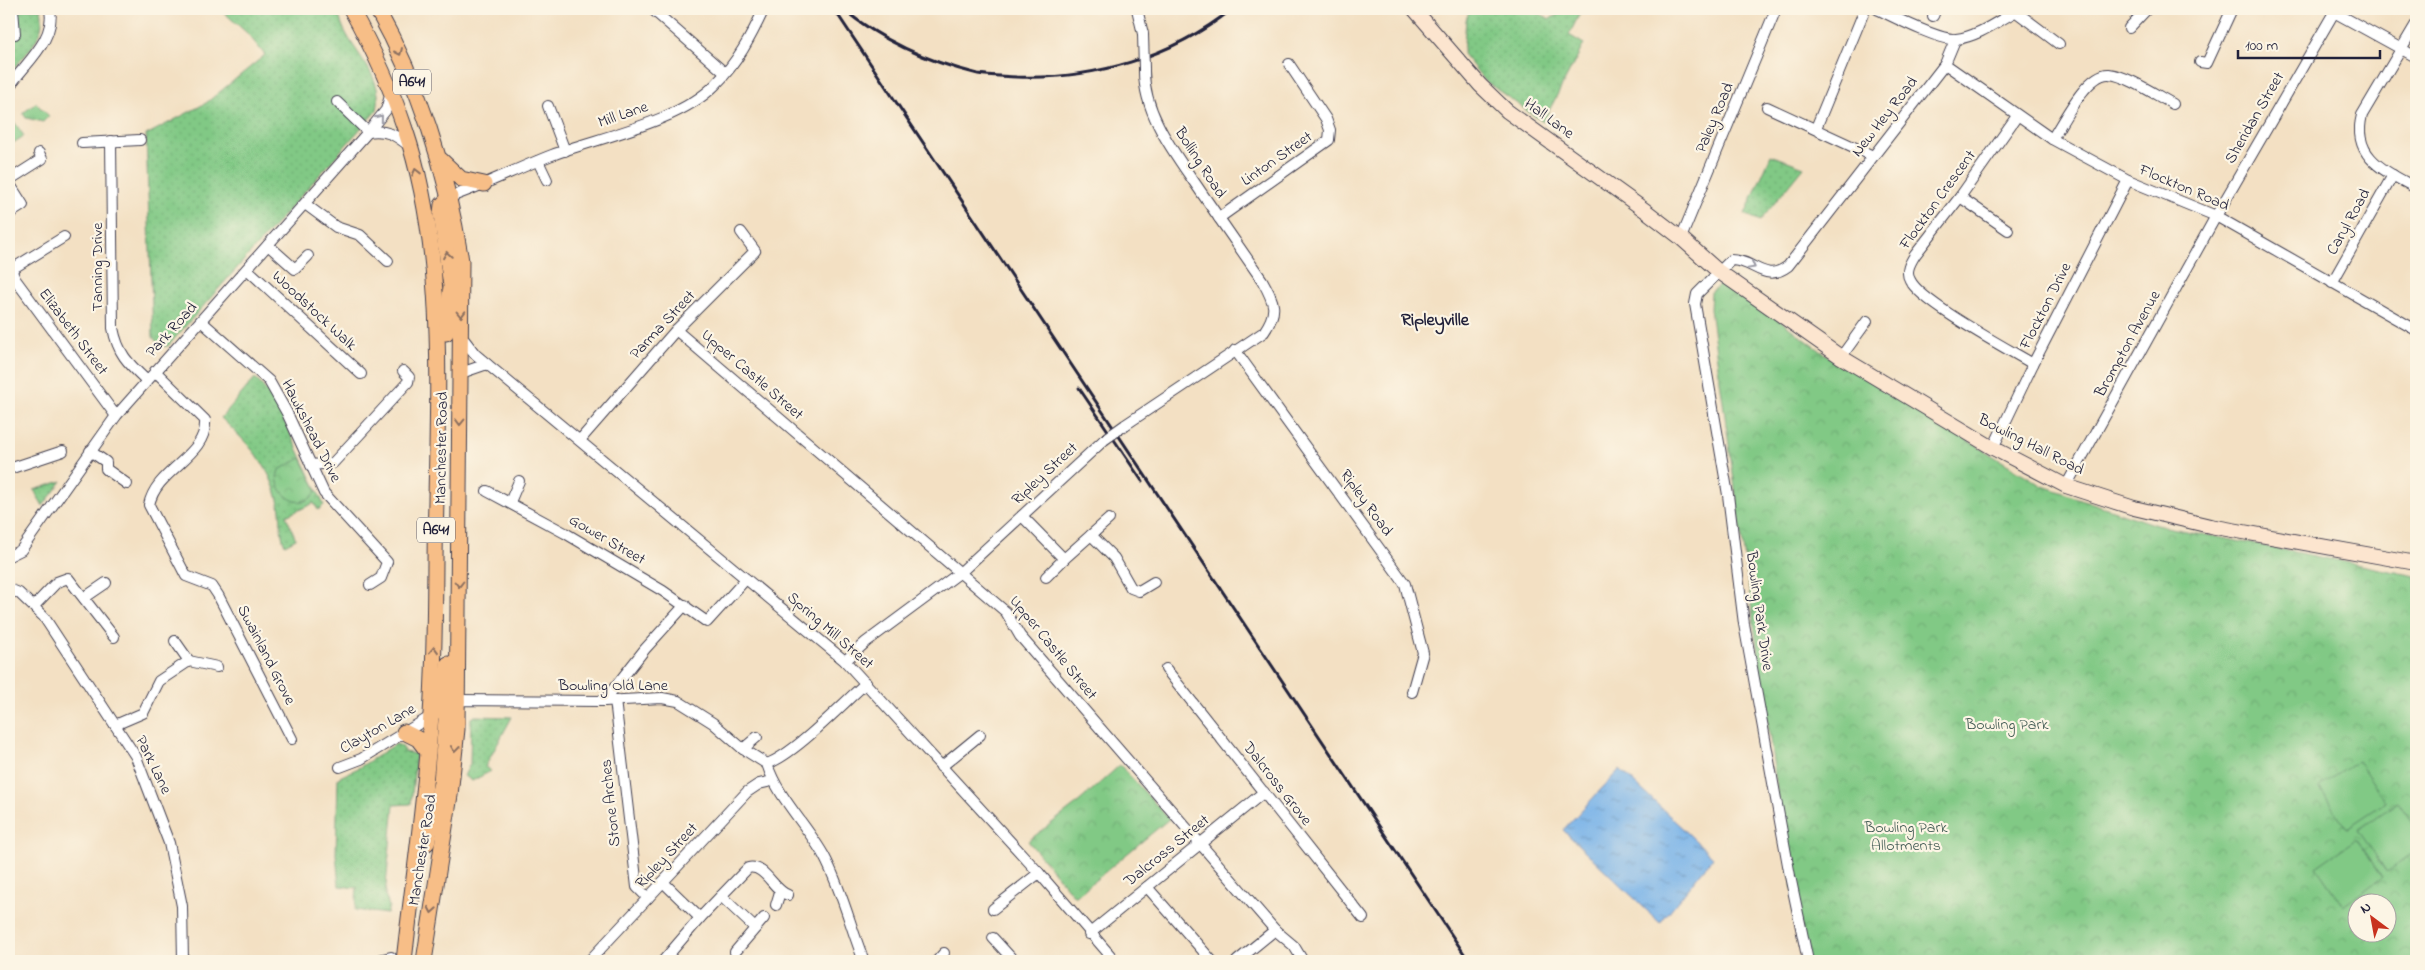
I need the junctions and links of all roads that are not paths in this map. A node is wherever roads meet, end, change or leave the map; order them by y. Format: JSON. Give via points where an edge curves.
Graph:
{"nodes":[{"id":1,"x":13,"y":9,"type":"edge"},
{"id":2,"x":50,"y":9,"type":"edge"},
{"id":3,"x":351,"y":9,"type":"edge"},
{"id":4,"x":377,"y":9,"type":"edge"},
{"id":5,"x":652,"y":9,"type":"edge"},
{"id":6,"x":764,"y":9,"type":"edge"},
{"id":7,"x":1137,"y":9,"type":"edge"},
{"id":8,"x":1414,"y":9,"type":"edge"},
{"id":9,"x":1776,"y":9,"type":"edge"},
{"id":10,"x":1865,"y":9,"type":"edge"},
{"id":11,"x":1877,"y":9,"type":"edge"},
{"id":12,"x":2147,"y":9,"type":"edge"},
{"id":13,"x":2232,"y":9,"type":"edge"},
{"id":14,"x":2017,"y":10,"type":"edge"},
{"id":15,"x":2335,"y":10,"type":"edge"},
{"id":16,"x":2416,"y":24,"type":"edge"},
{"id":17,"x":2129,"y":28,"type":"dead end"},
{"id":18,"x":15,"y":34,"type":"dead end"},
{"id":19,"x":1955,"y":40,"type":"junction"},
{"id":20,"x":2059,"y":44,"type":"dead end"},
{"id":21,"x":2400,"y":48,"type":"junction"},
{"id":22,"x":2416,"y":57,"type":"edge"},
{"id":23,"x":2200,"y":62,"type":"dead end"},
{"id":24,"x":1290,"y":64,"type":"dead end"},
{"id":25,"x":1945,"y":64,"type":"junction"},
{"id":26,"x":725,"y":74,"type":"junction"},
{"id":27,"x":9,"y":87,"type":"edge"},
{"id":28,"x":392,"y":92,"type":"junction"},
{"id":29,"x":337,"y":102,"type":"dead end"},
{"id":30,"x":2174,"y":104,"type":"dead end"},
{"id":31,"x":548,"y":106,"type":"dead end"},
{"id":32,"x":1767,"y":107,"type":"dead end"},
{"id":33,"x":2017,"y":116,"type":"junction"},
{"id":34,"x":1816,"y":128,"type":"junction"},
{"id":35,"x":368,"y":132,"type":"junction"},
{"id":36,"x":2052,"y":139,"type":"junction"},
{"id":37,"x":140,"y":140,"type":"dead end"},
{"id":38,"x":112,"y":142,"type":"junction"},
{"id":39,"x":82,"y":143,"type":"dead end"},
{"id":40,"x":410,"y":146,"type":"junction"},
{"id":41,"x":565,"y":151,"type":"junction"},
{"id":42,"x":38,"y":153,"type":"dead end"},
{"id":43,"x":1873,"y":156,"type":"junction"},
{"id":44,"x":440,"y":159,"type":"junction"},
{"id":45,"x":538,"y":161,"type":"junction"},
{"id":46,"x":2393,"y":175,"type":"junction"},
{"id":47,"x":547,"y":180,"type":"dead end"},
{"id":48,"x":2128,"y":180,"type":"junction"},
{"id":49,"x":9,"y":182,"type":"edge"},
{"id":50,"x":484,"y":184,"type":"junction"},
{"id":51,"x":2416,"y":188,"type":"edge"},
{"id":52,"x":422,"y":197,"type":"junction"},
{"id":53,"x":450,"y":197,"type":"junction"},
{"id":54,"x":1960,"y":197,"type":"junction"},
{"id":55,"x":305,"y":204,"type":"junction"},
{"id":56,"x":9,"y":214,"type":"edge"},
{"id":57,"x":2216,"y":216,"type":"junction"},
{"id":58,"x":1218,"y":218,"type":"junction"},
{"id":59,"x":2008,"y":230,"type":"dead end"},
{"id":60,"x":741,"y":232,"type":"dead end"},
{"id":61,"x":64,"y":237,"type":"dead end"},
{"id":62,"x":1680,"y":238,"type":"junction"},
{"id":63,"x":268,"y":245,"type":"junction"},
{"id":64,"x":308,"y":256,"type":"dead end"},
{"id":65,"x":388,"y":261,"type":"dead end"},
{"id":66,"x":1788,"y":266,"type":"joint"},
{"id":67,"x":247,"y":269,"type":"junction"},
{"id":68,"x":1718,"y":271,"type":"junction"},
{"id":69,"x":11,"y":274,"type":"edge"},
{"id":70,"x":2332,"y":283,"type":"junction"},
{"id":71,"x":1273,"y":319,"type":"joint"},
{"id":72,"x":201,"y":321,"type":"junction"},
{"id":73,"x":1867,"y":321,"type":"dead end"},
{"id":74,"x":676,"y":330,"type":"junction"},
{"id":75,"x":2416,"y":330,"type":"edge"},
{"id":76,"x":462,"y":338,"type":"junction"},
{"id":77,"x":1236,"y":350,"type":"junction"},
{"id":78,"x":1841,"y":357,"type":"junction"},
{"id":79,"x":487,"y":364,"type":"junction"},
{"id":80,"x":2033,"y":364,"type":"junction"},
{"id":81,"x":403,"y":371,"type":"dead end"},
{"id":82,"x":155,"y":372,"type":"junction"},
{"id":83,"x":461,"y":373,"type":"junction"},
{"id":84,"x":361,"y":374,"type":"dead end"},
{"id":85,"x":147,"y":380,"type":"junction"},
{"id":86,"x":437,"y":389,"type":"junction"},
{"id":87,"x":116,"y":416,"type":"junction"},
{"id":88,"x":580,"y":440,"type":"junction"},
{"id":89,"x":1993,"y":448,"type":"junction"},
{"id":90,"x":63,"y":451,"type":"dead end"},
{"id":91,"x":90,"y":451,"type":"junction"},
{"id":92,"x":311,"y":465,"type":"junction"},
{"id":93,"x":9,"y":469,"type":"edge"},
{"id":94,"x":519,"y":481,"type":"dead end"},
{"id":95,"x":128,"y":484,"type":"dead end"},
{"id":96,"x":2066,"y":486,"type":"junction"},
{"id":97,"x":487,"y":491,"type":"dead end"},
{"id":98,"x":510,"y":502,"type":"junction"},
{"id":99,"x":1022,"y":516,"type":"junction"},
{"id":100,"x":1109,"y":519,"type":"dead end"},
{"id":101,"x":1091,"y":535,"type":"junction"},
{"id":102,"x":9,"y":556,"type":"edge"},
{"id":103,"x":1064,"y":559,"type":"junction"},
{"id":104,"x":2416,"y":563,"type":"edge"},
{"id":105,"x":962,"y":571,"type":"junction"},
{"id":106,"x":1046,"y":576,"type":"dead end"},
{"id":107,"x":746,"y":579,"type":"junction"},
{"id":108,"x":1154,"y":582,"type":"dead end"},
{"id":109,"x":106,"y":584,"type":"dead end"},
{"id":110,"x":370,"y":585,"type":"dead end"},
{"id":111,"x":9,"y":589,"type":"edge"},
{"id":112,"x":84,"y":598,"type":"junction"},
{"id":113,"x":686,"y":605,"type":"junction"},
{"id":114,"x":34,"y":606,"type":"junction"},
{"id":115,"x":458,"y":635,"type":"junction"},
{"id":116,"x":114,"y":637,"type":"dead end"},
{"id":117,"x":174,"y":641,"type":"dead end"},
{"id":118,"x":189,"y":661,"type":"junction"},
{"id":119,"x":845,"y":661,"type":"junction"},
{"id":120,"x":217,"y":667,"type":"dead end"},
{"id":121,"x":1166,"y":670,"type":"dead end"},
{"id":122,"x":866,"y":683,"type":"junction"},
{"id":123,"x":1412,"y":692,"type":"dead end"},
{"id":124,"x":458,"y":700,"type":"junction"},
{"id":125,"x":615,"y":700,"type":"junction"},
{"id":126,"x":604,"y":701,"type":"junction"},
{"id":127,"x":431,"y":716,"type":"junction"},
{"id":128,"x":115,"y":725,"type":"junction"},
{"id":129,"x":404,"y":732,"type":"junction"},
{"id":130,"x":980,"y":735,"type":"dead end"},
{"id":131,"x":757,"y":737,"type":"dead end"},
{"id":132,"x":292,"y":739,"type":"dead end"},
{"id":133,"x":743,"y":749,"type":"junction"},
{"id":134,"x":428,"y":752,"type":"junction"},
{"id":135,"x":767,"y":764,"type":"junction"},
{"id":136,"x":340,"y":767,"type":"dead end"},
{"id":137,"x":941,"y":767,"type":"junction"},
{"id":138,"x":772,"y":780,"type":"junction"},
{"id":139,"x":1264,"y":792,"type":"junction"},
{"id":140,"x":1201,"y":843,"type":"junction"},
{"id":141,"x":415,"y":871,"type":"junction"},
{"id":142,"x":1040,"y":873,"type":"junction"},
{"id":143,"x":663,"y":882,"type":"junction"},
{"id":144,"x":1147,"y":887,"type":"junction"},
{"id":145,"x":721,"y":896,"type":"junction"},
{"id":146,"x":648,"y":898,"type":"junction"},
{"id":147,"x":776,"y":905,"type":"dead end"},
{"id":148,"x":993,"y":909,"type":"dead end"},
{"id":149,"x":700,"y":918,"type":"junction"},
{"id":150,"x":764,"y":918,"type":"dead end"},
{"id":151,"x":1363,"y":918,"type":"dead end"},
{"id":152,"x":754,"y":928,"type":"junction"},
{"id":153,"x":1275,"y":930,"type":"junction"},
{"id":154,"x":1089,"y":934,"type":"junction"},
{"id":155,"x":994,"y":938,"type":"dead end"},
{"id":156,"x":735,"y":952,"type":"dead end"},
{"id":157,"x":944,"y":953,"type":"dead end"},
{"id":158,"x":398,"y":959,"type":"edge"},
{"id":159,"x":183,"y":961,"type":"edge"},
{"id":160,"x":375,"y":961,"type":"edge"},
{"id":161,"x":424,"y":961,"type":"edge"},
{"id":162,"x":590,"y":961,"type":"edge"},
{"id":163,"x":663,"y":961,"type":"edge"},
{"id":164,"x":864,"y":961,"type":"edge"},
{"id":165,"x":937,"y":961,"type":"edge"},
{"id":166,"x":1014,"y":961,"type":"edge"},
{"id":167,"x":1115,"y":961,"type":"edge"},
{"id":168,"x":1212,"y":961,"type":"edge"},
{"id":169,"x":1237,"y":961,"type":"edge"},
{"id":170,"x":1304,"y":961,"type":"edge"},
{"id":171,"x":1808,"y":961,"type":"edge"}],
"edges":[{"from":1,"to":18,"type":"street"},
{"from":2,"to":27,"type":"street","via":[[52,18],[42,46],[20,69]]},
{"from":3,"to":28,"type":"main road","name":"Manchester Road","number":"A641"},
{"from":4,"to":44,"type":"main road","name":"Manchester Road","number":"A641","one_way":true,"via":[[424,107]]},
{"from":5,"to":26,"type":"street"},
{"from":6,"to":26,"type":"street","name":"Mill Lane","via":[[744,49]]},
{"from":7,"to":58,"type":"street","name":"Bolling Road","bridge":true,"via":[[1144,34],[1144,80],[1163,135]]},
{"from":8,"to":62,"type":"street","name":"Hall Lane","via":[[1507,111]]},
{"from":9,"to":62,"type":"street","name":"Paley Road"},
{"from":10,"to":34,"type":"street"},
{"from":11,"to":19,"type":"street","via":[[1918,28]]},
{"from":12,"to":17,"type":"street"},
{"from":13,"to":23,"type":"street","via":[[2206,63]]},
{"from":14,"to":19,"type":"street"},
{"from":14,"to":20,"type":"street"},
{"from":15,"to":21,"type":"street"},
{"from":15,"to":57,"type":"street","name":"Sheridan Street"},
{"from":16,"to":21,"type":"street"},
{"from":19,"to":25,"type":"street","name":"New Hey Road"},
{"from":21,"to":22,"type":"street"},
{"from":21,"to":46,"type":"street","via":[[2362,115],[2358,130],[2367,154]]},
{"from":24,"to":58,"type":"street","name":"Linton Street","via":[[1326,119],[1329,140]]},
{"from":25,"to":33,"type":"street","name":"Flockton Road"},
{"from":25,"to":43,"type":"street","name":"New Hey Road"},
{"from":26,"to":41,"type":"street","name":"Mill Lane","via":[[715,86],[689,105],[656,120]]},
{"from":35,"to":28,"type":"street","name":"Park Road","one_way":true,"via":[[386,110]]},
{"from":28,"to":40,"type":"main road","name":"Manchester Road","number":"A641"},
{"from":29,"to":35,"type":"street"},
{"from":30,"to":36,"type":"street","via":[[2118,76],[2107,74],[2086,87]]},
{"from":31,"to":41,"type":"street"},
{"from":32,"to":34,"type":"street"},
{"from":33,"to":36,"type":"street","name":"Flockton Road"},
{"from":33,"to":54,"type":"street","name":"Flockton Crescent"},
{"from":34,"to":43,"type":"street"},
{"from":35,"to":40,"type":"street","via":[[392,133]]},
{"from":35,"to":55,"type":"street","name":"Park Road"},
{"from":36,"to":48,"type":"street","name":"Flockton Road"},
{"from":37,"to":38,"type":"street"},
{"from":38,"to":39,"type":"street"},
{"from":38,"to":85,"type":"street","name":"Tanning Drive","via":[[113,328],[116,346]]},
{"from":52,"to":40,"type":"main road","name":"Manchester Road","number":"A641","one_way":true},
{"from":41,"to":45,"type":"street","name":"Mill Lane"},
{"from":42,"to":49,"type":"street","via":[[42,159]]},
{"from":43,"to":66,"type":"street","name":"New Hey Road"},
{"from":44,"to":50,"type":"main road","via":[[461,179]]},
{"from":44,"to":53,"type":"main road","name":"Manchester Road","number":"A641"},
{"from":45,"to":47,"type":"street"},
{"from":45,"to":50,"type":"street","name":"Mill Lane"},
{"from":46,"to":51,"type":"street"},
{"from":46,"to":70,"type":"street","name":"Caryl Road"},
{"from":48,"to":57,"type":"street","name":"Flockton Road"},
{"from":48,"to":80,"type":"street","name":"Flockton Drive"},
{"from":49,"to":56,"type":"street","via":[[23,205]]},
{"from":50,"to":53,"type":"street","name":"Mill Lane"},
{"from":52,"to":53,"type":"main road"},
{"from":52,"to":86,"type":"main road","name":"Manchester Road","number":"A641","via":[[437,315]]},
{"from":53,"to":76,"type":"main road","name":"Manchester Road","number":"A641","one_way":true,"via":[[461,262]]},
{"from":86,"to":53,"type":"main road","one_way":true,"via":[[445,368],[451,286],[441,214],[442,205]]},
{"from":54,"to":59,"type":"street"},
{"from":54,"to":80,"type":"street","name":"Flockton Crescent","via":[[1908,266],[1909,279],[1937,306]]},
{"from":55,"to":63,"type":"street","name":"Park Road"},
{"from":55,"to":65,"type":"street","via":[[336,226],[360,235]]},
{"from":57,"to":70,"type":"street","name":"Flockton Road"},
{"from":57,"to":96,"type":"street","name":"Brompton Avenue"},
{"from":58,"to":71,"type":"street","name":"Bolling Road","via":[[1273,299]]},
{"from":60,"to":74,"type":"street","name":"Parma Street","via":[[755,251]]},
{"from":61,"to":69,"type":"street"},
{"from":62,"to":68,"type":"street","name":"Bowling Hall Road"},
{"from":63,"to":64,"type":"street","via":[[295,269]]},
{"from":63,"to":67,"type":"street","name":"Park Road"},
{"from":68,"to":66,"type":"street","name":"Bowling Park Drive","one_way":true,"via":[[1731,260],[1740,260],[1772,274],[1780,273]]},
{"from":67,"to":72,"type":"street","name":"Park Road"},
{"from":67,"to":84,"type":"street","name":"Woodstock Walk"},
{"from":68,"to":78,"type":"street","name":"Bowling Hall Road"},
{"from":68,"to":171,"type":"street","name":"Bowling Park Drive","via":[[1697,294],[1696,304],[1728,495],[1744,624]]},
{"from":69,"to":87,"type":"street","name":"Elizabeth Street"},
{"from":70,"to":75,"type":"street","name":"Flockton Road"},
{"from":71,"to":77,"type":"street","name":"Ripley Street","via":[[1264,332]]},
{"from":72,"to":82,"type":"street","name":"Park Road"},
{"from":72,"to":92,"type":"street","name":"Hawkshead Drive","via":[[270,381]]},
{"from":73,"to":78,"type":"street"},
{"from":74,"to":88,"type":"street","name":"Parma Street"},
{"from":74,"to":105,"type":"street","name":"Upper Castle Street"},
{"from":76,"to":79,"type":"street","name":"Spring Mill Street"},
{"from":76,"to":83,"type":"main road","name":"Manchester Road","number":"A641"},
{"from":77,"to":99,"type":"street","name":"Ripley Street","bridge":true,"via":[[1104,440]]},
{"from":77,"to":123,"type":"street","name":"Ripley Road","via":[[1405,584],[1423,653]]},
{"from":78,"to":89,"type":"street","name":"Bowling Hall Road"},
{"from":79,"to":83,"type":"street"},
{"from":79,"to":88,"type":"street","name":"Spring Mill Street"},
{"from":80,"to":89,"type":"street","name":"Flockton Drive"},
{"from":81,"to":92,"type":"street","via":[[409,377],[408,382],[333,462]]},
{"from":82,"to":85,"type":"street","name":"Park Road"},
{"from":82,"to":132,"type":"street","name":"Swainland Grove","via":[[205,420],[205,434],[194,450],[157,484],[149,505],[186,576],[212,586]]},
{"from":83,"to":115,"type":"main road","name":"Manchester Road","number":"A641","one_way":true},
{"from":85,"to":87,"type":"street","name":"Park Road"},
{"from":127,"to":86,"type":"main road","name":"Manchester Road","number":"A641","one_way":true},
{"from":87,"to":91,"type":"street","name":"Park Road"},
{"from":88,"to":107,"type":"street","name":"Spring Mill Street"},
{"from":89,"to":96,"type":"street","name":"Bowling Hall Road"},
{"from":90,"to":93,"type":"street"},
{"from":91,"to":95,"type":"street","via":[[106,462],[106,469]]},
{"from":91,"to":102,"type":"street","name":"Park Road","via":[[21,550]]},
{"from":92,"to":110,"type":"street","name":"Hawkshead Drive","via":[[324,493],[389,559],[381,578]]},
{"from":94,"to":98,"type":"street"},
{"from":96,"to":104,"type":"street","name":"Bowling Hall Road","via":[[2134,508],[2210,526]]},
{"from":97,"to":98,"type":"street","name":"Gower Street"},
{"from":98,"to":113,"type":"street","name":"Gower Street"},
{"from":99,"to":103,"type":"street"},
{"from":99,"to":105,"type":"street","name":"Ripley Street"},
{"from":100,"to":101,"type":"street"},
{"from":101,"to":103,"type":"street"},
{"from":101,"to":108,"type":"street","via":[[1114,558],[1131,588],[1139,591]]},
{"from":103,"to":106,"type":"street"},
{"from":105,"to":119,"type":"street","name":"Ripley Street"},
{"from":105,"to":140,"type":"street","name":"Upper Castle Street","via":[[1006,612],[1020,636]]},
{"from":107,"to":113,"type":"street","name":"Gower Street","via":[[707,622]]},
{"from":107,"to":119,"type":"street","name":"Spring Mill Street"},
{"from":109,"to":112,"type":"street"},
{"from":111,"to":114,"type":"street","name":"Park Lane"},
{"from":112,"to":114,"type":"street","via":[[68,578],[57,582]]},
{"from":112,"to":116,"type":"street"},
{"from":113,"to":126,"type":"street","via":[[645,649]]},
{"from":114,"to":128,"type":"street","name":"Park Lane","via":[[44,616]]},
{"from":115,"to":124,"type":"main road","name":"Manchester Road","number":"A641"},
{"from":115,"to":127,"type":"main road","via":[[448,652],[446,696]]},
{"from":117,"to":118,"type":"street"},
{"from":118,"to":120,"type":"street"},
{"from":118,"to":128,"type":"street","via":[[159,681],[143,713]]},
{"from":119,"to":122,"type":"street","name":"Spring Mill Street"},
{"from":121,"to":139,"type":"street","name":"Dalcross Grove"},
{"from":122,"to":135,"type":"street","via":[[801,741]]},
{"from":122,"to":137,"type":"street","name":"Spring Mill Street"},
{"from":124,"to":126,"type":"street","name":"Bowling Old Lane"},
{"from":124,"to":127,"type":"street","name":"Clayton Lane"},
{"from":124,"to":141,"type":"main road","via":[[446,719],[441,783],[425,854]]},
{"from":124,"to":161,"type":"main road","name":"Manchester Road","number":"A641","one_way":true,"via":[[450,795]]},
{"from":125,"to":126,"type":"street","name":"Bowling Old Lane"},
{"from":125,"to":133,"type":"street","name":"Bowling Old Lane","via":[[662,698],[678,701],[713,723]]},
{"from":125,"to":146,"type":"street","name":"Stone Arches","via":[[637,886]]},
{"from":127,"to":129,"type":"street","name":"Clayton Lane"},
{"from":127,"to":134,"type":"main road","name":"Manchester Road","number":"A641"},
{"from":128,"to":159,"type":"street","name":"Park Lane","via":[[136,757],[169,842],[182,906]]},
{"from":129,"to":134,"type":"main road","via":[[418,739]]},
{"from":129,"to":136,"type":"street","name":"Clayton Lane","via":[[361,759]]},
{"from":130,"to":137,"type":"street"},
{"from":131,"to":133,"type":"street"},
{"from":133,"to":135,"type":"street","name":"Bowling Old Lane"},
{"from":134,"to":141,"type":"main road","name":"Manchester Road","number":"A641"},
{"from":135,"to":138,"type":"street"},
{"from":137,"to":142,"type":"street","name":"Spring Mill Street"},
{"from":138,"to":143,"type":"street","name":"Ripley Street","via":[[747,792]]},
{"from":138,"to":164,"type":"street","via":[[832,872]]},
{"from":139,"to":140,"type":"street","name":"Dalcross Street"},
{"from":139,"to":151,"type":"street","name":"Dalcross Grove"},
{"from":140,"to":144,"type":"street","name":"Dalcross Street"},
{"from":140,"to":153,"type":"street","name":"Upper Castle Street"},
{"from":141,"to":158,"type":"main road","name":"Manchester Road","number":"A641"},
{"from":142,"to":148,"type":"street"},
{"from":142,"to":154,"type":"street","name":"Spring Mill Street"},
{"from":143,"to":146,"type":"street","name":"Ripley Street"},
{"from":143,"to":149,"type":"street"},
{"from":144,"to":154,"type":"street","name":"Dalcross Street"},
{"from":144,"to":168,"type":"street"},
{"from":145,"to":147,"type":"street","via":[[748,868],[754,867],[784,894]]},
{"from":145,"to":149,"type":"street"},
{"from":145,"to":152,"type":"street"},
{"from":146,"to":162,"type":"street","name":"Ripley Street"},
{"from":149,"to":163,"type":"street"},
{"from":150,"to":152,"type":"street"},
{"from":152,"to":156,"type":"street"},
{"from":153,"to":169,"type":"street"},
{"from":153,"to":170,"type":"street","name":"Upper Castle Street","via":[[1294,946]]},
{"from":154,"to":167,"type":"street","name":"Spring Mill Street"},
{"from":155,"to":166,"type":"street"},
{"from":157,"to":165,"type":"street"},
{"from":158,"to":160,"type":"street"}]}
